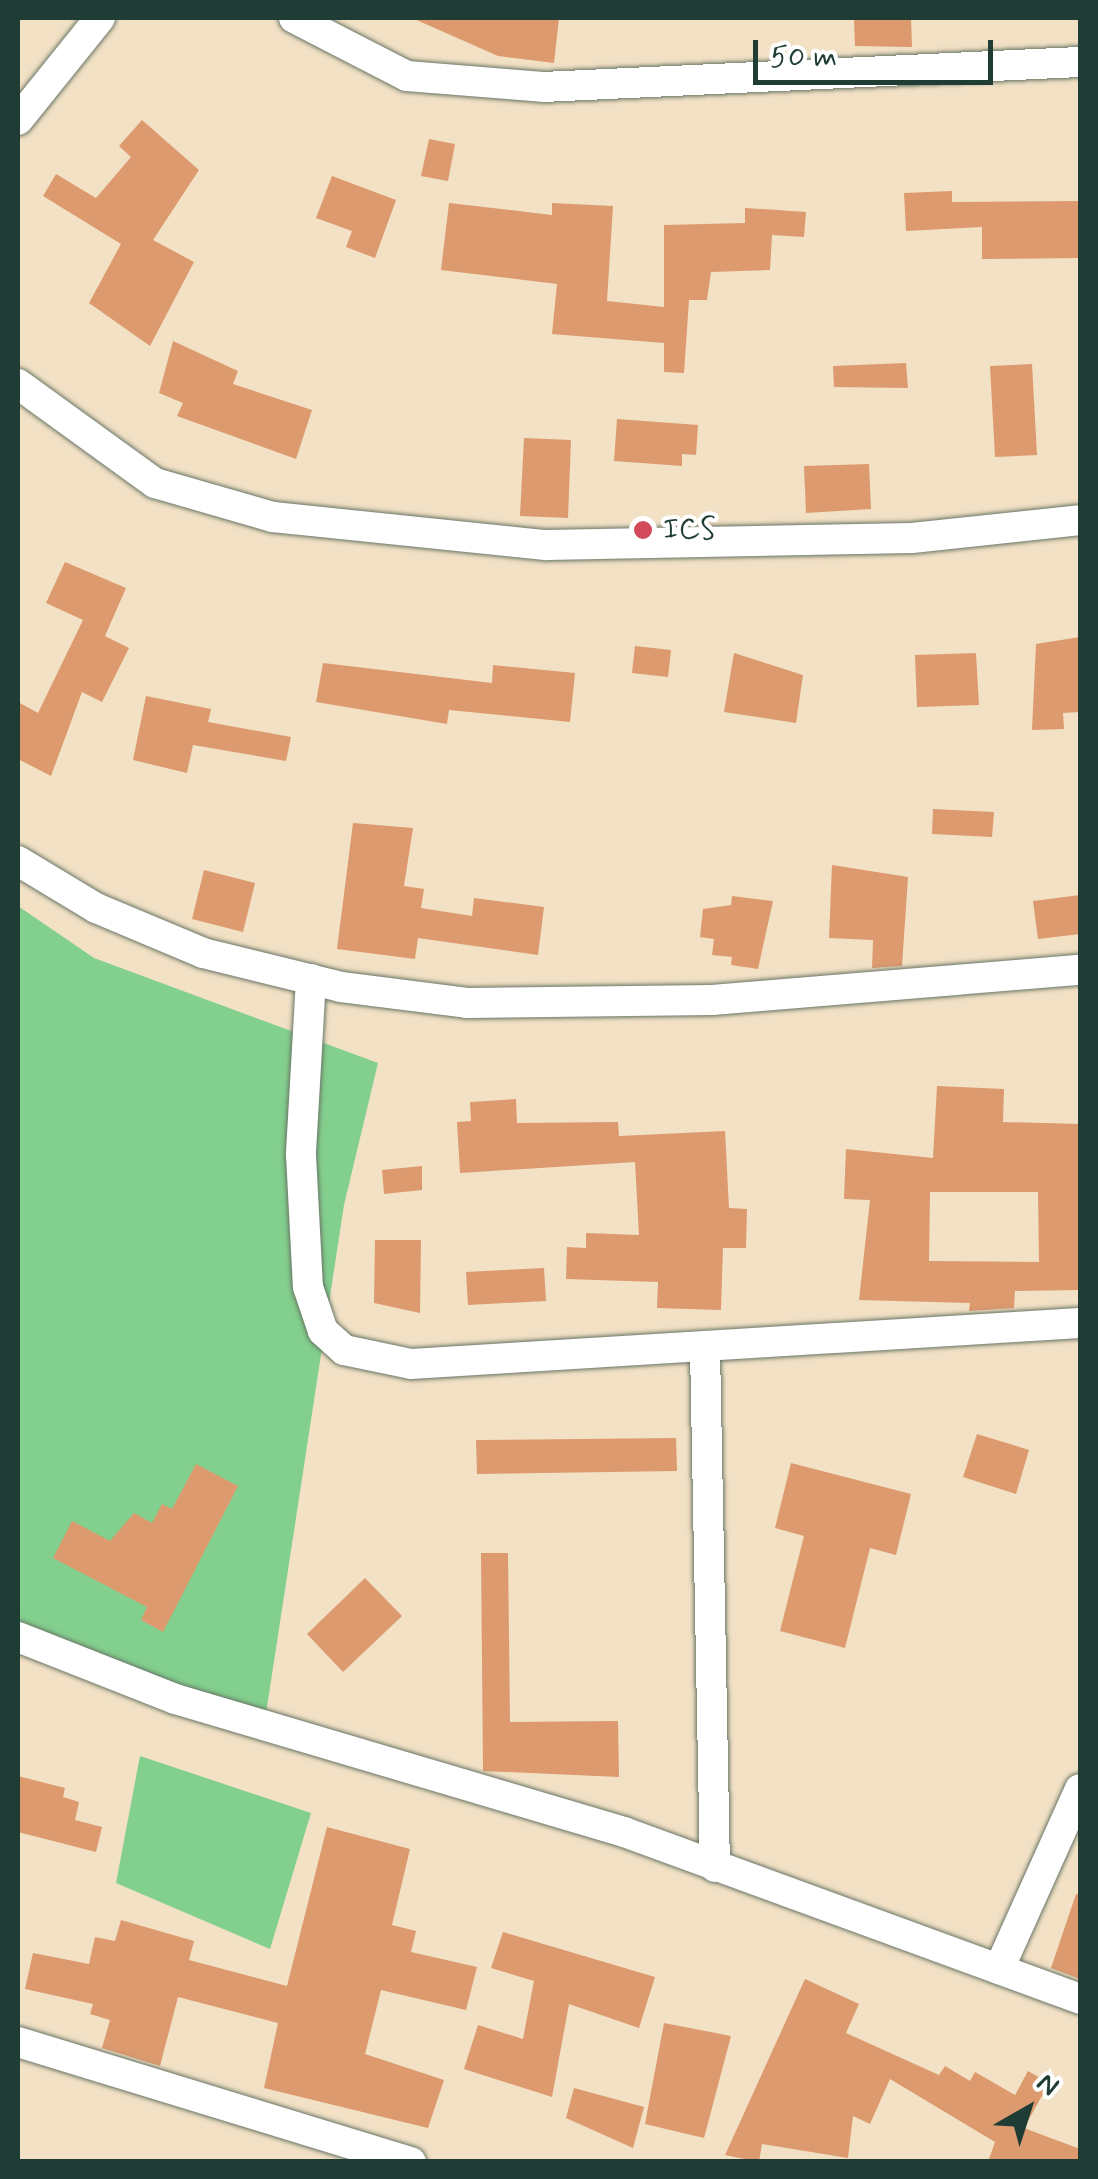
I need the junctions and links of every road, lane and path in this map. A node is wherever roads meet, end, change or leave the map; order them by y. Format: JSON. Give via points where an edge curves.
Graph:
{"nodes":[{"id":1,"x":100,"y":18,"type":"edge"},
{"id":2,"x":294,"y":18,"type":"edge"},
{"id":3,"x":1080,"y":62,"type":"edge"},
{"id":4,"x":18,"y":120,"type":"edge"},
{"id":5,"x":18,"y":384,"type":"edge"},
{"id":6,"x":1080,"y":520,"type":"edge"},
{"id":7,"x":18,"y":861,"type":"edge"},
{"id":8,"x":1080,"y":970,"type":"edge"},
{"id":9,"x":310,"y":979,"type":"junction"},
{"id":10,"x":1080,"y":1323,"type":"edge"},
{"id":11,"x":705,"y":1348,"type":"junction"},
{"id":12,"x":18,"y":1637,"type":"edge"},
{"id":13,"x":1080,"y":1789,"type":"edge"},
{"id":14,"x":715,"y":1868,"type":"junction"},
{"id":15,"x":999,"y":1968,"type":"junction"},
{"id":16,"x":1080,"y":2000,"type":"edge"},
{"id":17,"x":18,"y":2042,"type":"edge"},
{"id":18,"x":411,"y":2162,"type":"edge"}],
"edges":[{"from":1,"to":4,"type":"street"},
{"from":2,"to":3,"type":"street","via":[[407,76],[542,86]]},
{"from":5,"to":6,"type":"street","via":[[155,482],[274,518],[546,545],[912,538]]},
{"from":7,"to":9,"type":"street","via":[[150,934]]},
{"from":8,"to":9,"type":"street","via":[[586,1006],[467,1004]]},
{"from":9,"to":11,"type":"street","via":[[301,1155],[308,1287],[327,1338],[367,1358],[410,1364]]},
{"from":10,"to":11,"type":"street"},
{"from":11,"to":14,"type":"street"},
{"from":12,"to":14,"type":"street","via":[[175,1698]]},
{"from":13,"to":15,"type":"street"},
{"from":14,"to":15,"type":"street"},
{"from":15,"to":16,"type":"street"},
{"from":17,"to":18,"type":"street"}]}
